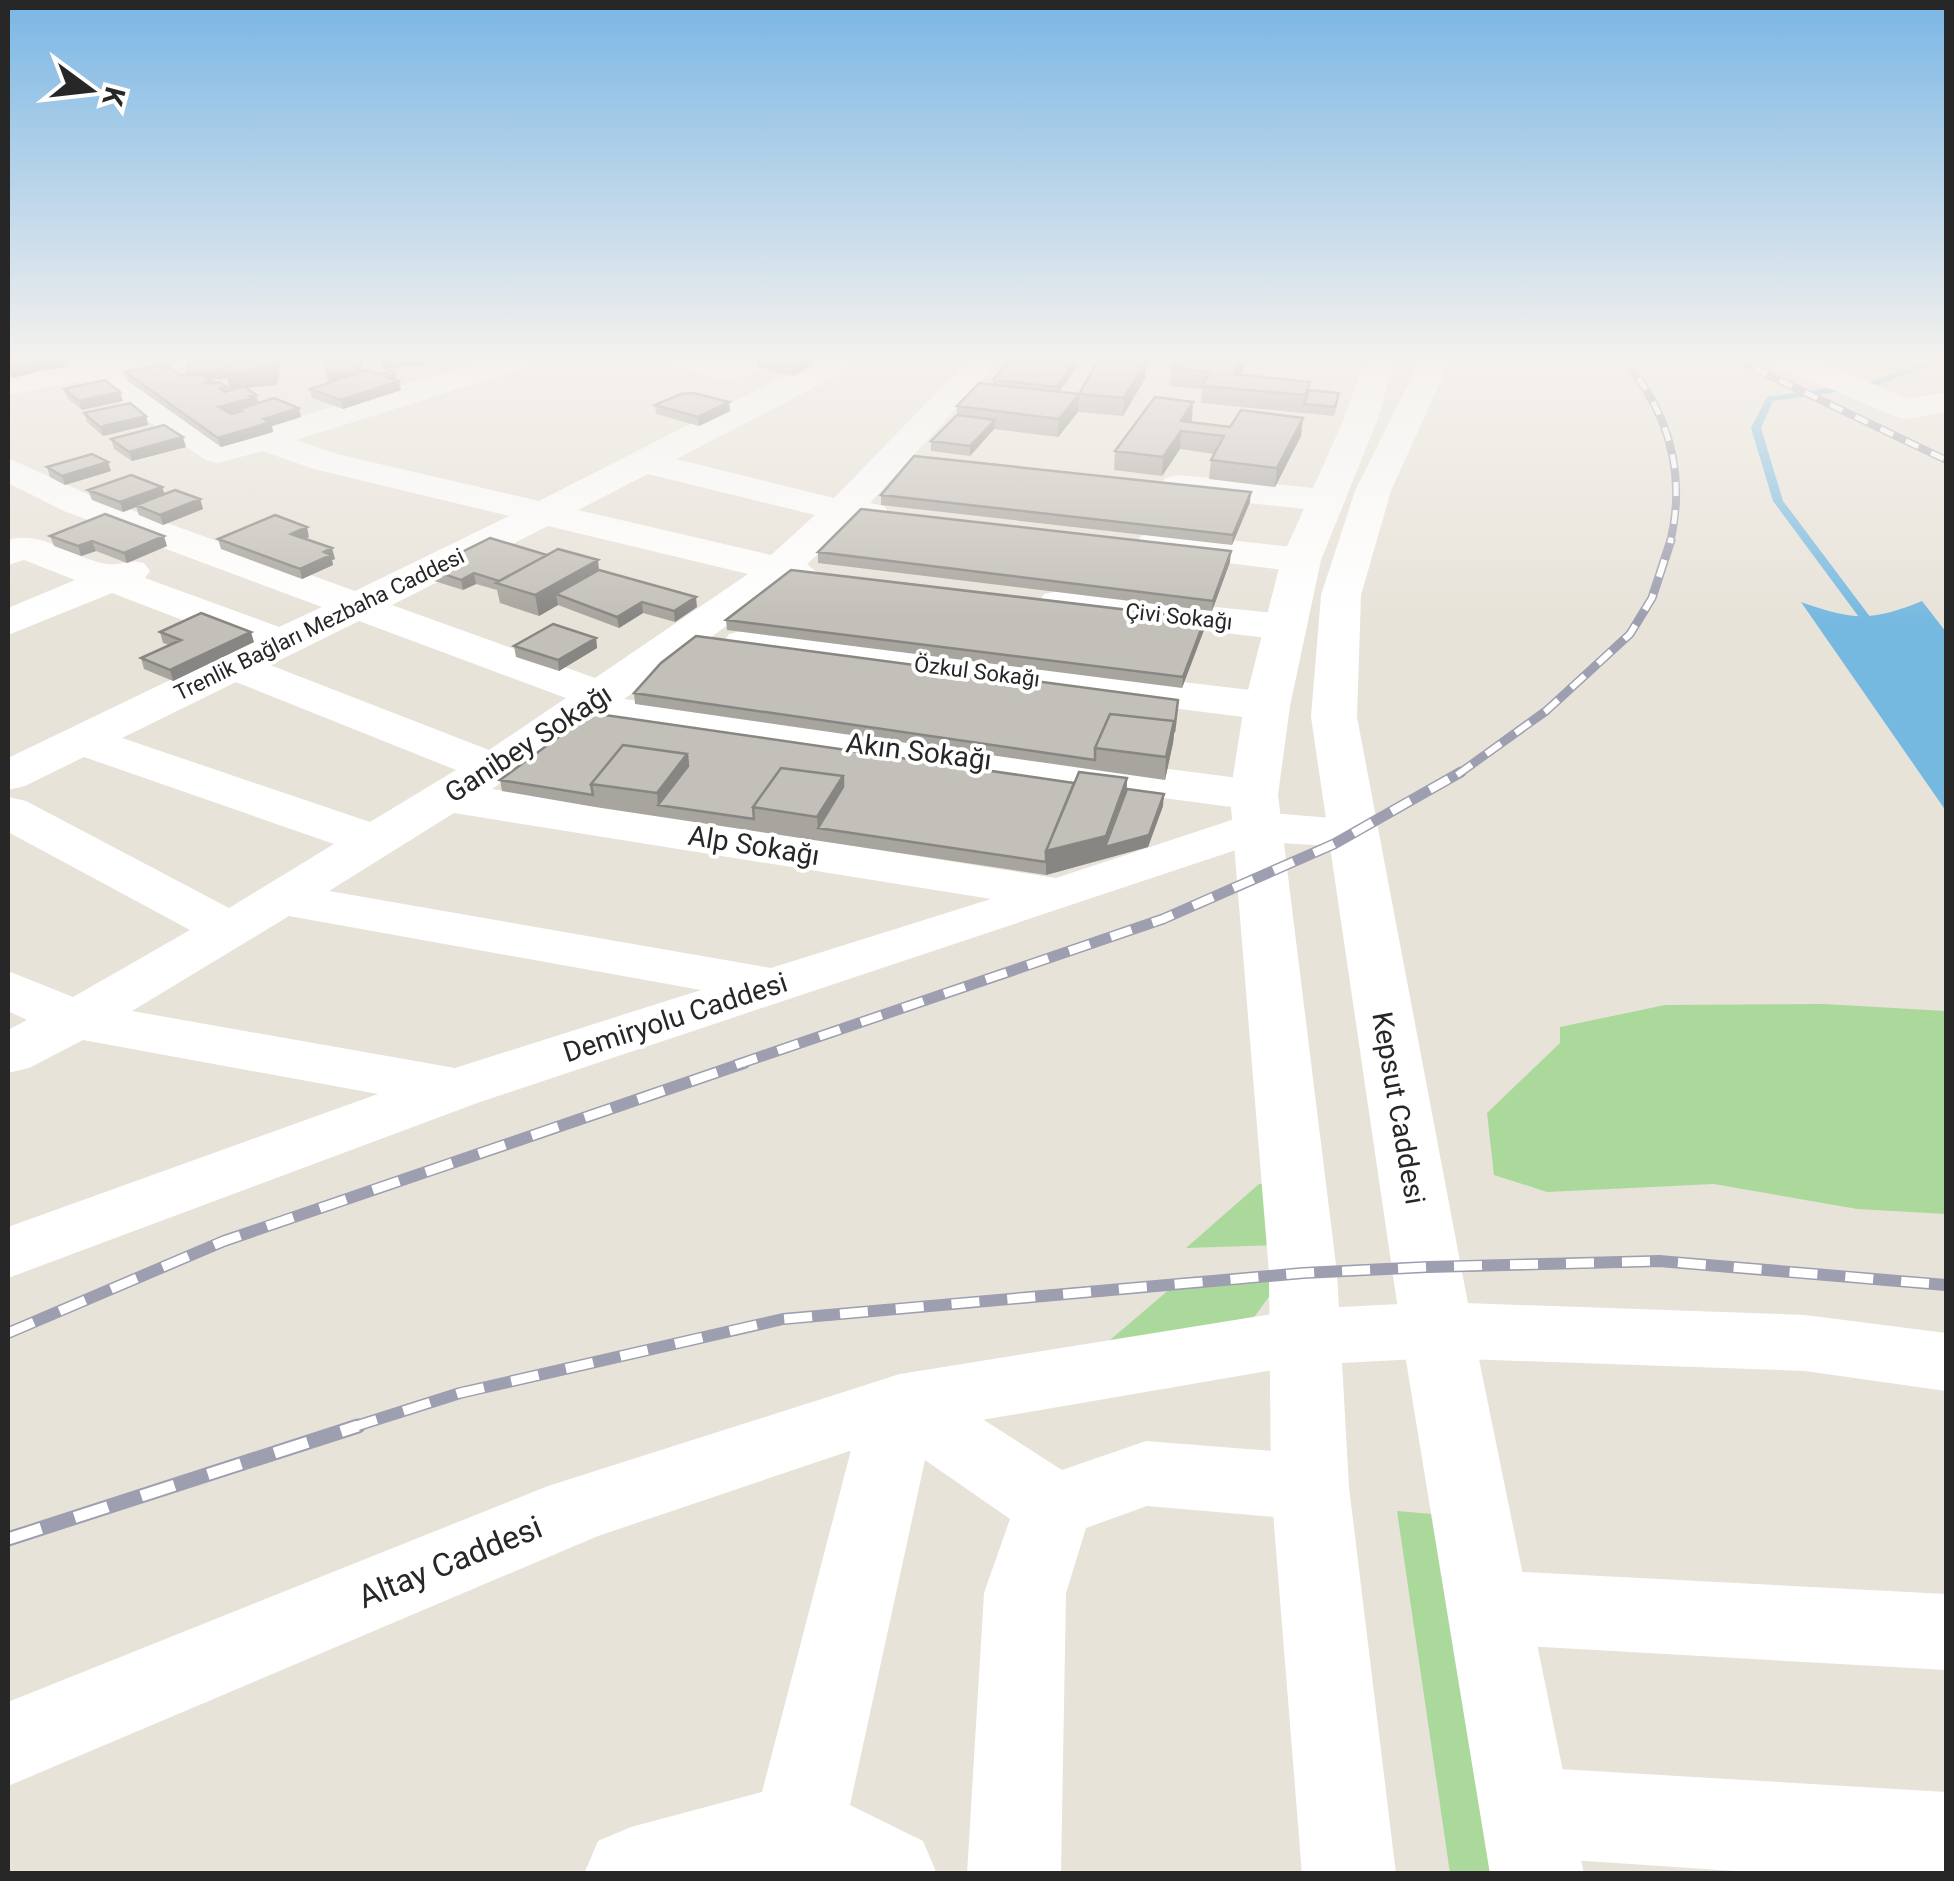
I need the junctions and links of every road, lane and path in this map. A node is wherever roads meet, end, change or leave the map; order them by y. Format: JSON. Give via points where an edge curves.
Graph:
{"nodes":[{"id":1,"x":209,"y":444,"type":"edge"},
{"id":2,"x":246,"y":444,"type":"edge"},
{"id":3,"x":275,"y":444,"type":"edge"},
{"id":4,"x":679,"y":444,"type":"edge"},
{"id":5,"x":923,"y":444,"type":"edge"},
{"id":6,"x":1350,"y":444,"type":"edge"},
{"id":7,"x":1396,"y":444,"type":"edge"},
{"id":8,"x":643,"y":462,"type":"junction"},
{"id":9,"x":13,"y":476,"type":"edge"},
{"id":10,"x":1147,"y":483,"type":"edge"},
{"id":11,"x":1324,"y":500,"type":"junction"},
{"id":12,"x":842,"y":511,"type":"junction"},
{"id":13,"x":539,"y":515,"type":"junction"},
{"id":14,"x":900,"y":517,"type":"edge"},
{"id":15,"x":1110,"y":540,"type":"edge"},
{"id":16,"x":488,"y":542,"type":"junction"},
{"id":17,"x":193,"y":544,"type":"junction"},
{"id":18,"x":16,"y":550,"type":"edge"},
{"id":19,"x":543,"y":557,"type":"edge"},
{"id":20,"x":1301,"y":560,"type":"junction"},
{"id":21,"x":776,"y":572,"type":"junction"},
{"id":22,"x":114,"y":578,"type":"junction"},
{"id":23,"x":835,"y":578,"type":"edge"},
{"id":24,"x":1030,"y":600,"type":"edge"},
{"id":25,"x":358,"y":605,"type":"junction"},
{"id":26,"x":702,"y":613,"type":"junction"},
{"id":27,"x":8,"y":623,"type":"edge"},
{"id":28,"x":1284,"y":628,"type":"junction"},
{"id":29,"x":279,"y":642,"type":"junction"},
{"id":30,"x":232,"y":665,"type":"junction"},
{"id":31,"x":593,"y":702,"type":"junction"},
{"id":32,"x":1267,"y":706,"type":"junction"},
{"id":33,"x":81,"y":740,"type":"junction"},
{"id":34,"x":493,"y":768,"type":"junction"},
{"id":35,"x":8,"y":776,"type":"edge"},
{"id":36,"x":446,"y":797,"type":"junction"},
{"id":37,"x":1255,"y":811,"type":"junction"},
{"id":38,"x":8,"y":812,"type":"edge"},
{"id":39,"x":1352,"y":832,"type":"junction"},
{"id":40,"x":374,"y":841,"type":"junction"},
{"id":41,"x":1061,"y":894,"type":"junction"},
{"id":42,"x":281,"y":898,"type":"junction"},
{"id":43,"x":230,"y":930,"type":"junction"},
{"id":44,"x":772,"y":985,"type":"junction"},
{"id":45,"x":8,"y":989,"type":"edge"},
{"id":46,"x":75,"y":1020,"type":"junction"},
{"id":47,"x":8,"y":1054,"type":"edge"},
{"id":48,"x":458,"y":1088,"type":"junction"},
{"id":49,"x":8,"y":1253,"type":"edge"},
{"id":50,"x":1437,"y":1330,"type":"junction"},
{"id":51,"x":1303,"y":1337,"type":"junction"},
{"id":52,"x":1946,"y":1362,"type":"edge"},
{"id":53,"x":900,"y":1404,"type":"junction"},
{"id":54,"x":1310,"y":1486,"type":"junction"},
{"id":55,"x":1054,"y":1506,"type":"junction"},
{"id":56,"x":1488,"y":1606,"type":"junction"},
{"id":57,"x":1946,"y":1632,"type":"edge"},
{"id":58,"x":8,"y":1744,"type":"edge"},
{"id":59,"x":1946,"y":1838,"type":"edge"},
{"id":60,"x":1532,"y":1843,"type":"edge"},
{"id":61,"x":797,"y":1851,"type":"edge"},
{"id":62,"x":631,"y":1874,"type":"edge"},
{"id":63,"x":890,"y":1874,"type":"edge"},
{"id":64,"x":1014,"y":1874,"type":"edge"},
{"id":65,"x":1349,"y":1874,"type":"edge"}],
"edges":[{"from":1,"to":2,"type":"street","via":[[218,452]]},
{"from":3,"to":13,"type":"street"},
{"from":4,"to":8,"type":"street","name":"Trenlik Bağları Mezbaha Caddesi"},
{"from":5,"to":12,"type":"street","name":"Ganibey Sokağı"},
{"from":6,"to":11,"type":"street"},
{"from":7,"to":39,"type":"street","name":"Kepsut Caddesi","via":[[1341,595],[1334,717]]},
{"from":8,"to":12,"type":"street"},
{"from":8,"to":13,"type":"street","name":"Trenlik Bağları Mezbaha Caddesi"},
{"from":9,"to":17,"type":"street","name":"Akın Sokağı"},
{"from":10,"to":11,"type":"street"},
{"from":11,"to":20,"type":"street"},
{"from":12,"to":14,"type":"street"},
{"from":12,"to":21,"type":"street","name":"Ganibey Sokağı"},
{"from":13,"to":16,"type":"street","name":"Trenlik Bağları Mezbaha Caddesi"},
{"from":13,"to":21,"type":"street"},
{"from":15,"to":20,"type":"street"},
{"from":16,"to":19,"type":"street"},
{"from":16,"to":25,"type":"street","name":"Trenlik Bağları Mezbaha Caddesi"},
{"from":17,"to":22,"type":"street"},
{"from":17,"to":25,"type":"street","name":"Akın Sokağı"},
{"from":18,"to":22,"type":"street"},
{"from":20,"to":28,"type":"street"},
{"from":21,"to":23,"type":"street"},
{"from":21,"to":26,"type":"street","name":"Ganibey Sokağı"},
{"from":22,"to":27,"type":"street"},
{"from":22,"to":29,"type":"street"},
{"from":24,"to":28,"type":"street","name":"Çivi Sokağı"},
{"from":25,"to":29,"type":"street","name":"Trenlik Bağları Mezbaha Caddesi"},
{"from":25,"to":31,"type":"street","name":"Akın Sokağı"},
{"from":26,"to":31,"type":"street","name":"Ganibey Sokağı"},
{"from":26,"to":32,"type":"street","name":"Özkul Sokağı"},
{"from":28,"to":32,"type":"street"},
{"from":29,"to":30,"type":"street","name":"Trenlik Bağları Mezbaha Caddesi"},
{"from":30,"to":33,"type":"street","name":"Trenlik Bağları Mezbaha Caddesi"},
{"from":30,"to":34,"type":"street"},
{"from":31,"to":34,"type":"street","name":"Ganibey Sokağı"},
{"from":31,"to":37,"type":"street","name":"Akın Sokağı"},
{"from":32,"to":37,"type":"street"},
{"from":33,"to":35,"type":"street","name":"Trenlik Bağları Mezbaha Caddesi"},
{"from":33,"to":40,"type":"street"},
{"from":34,"to":36,"type":"street","name":"Ganibey Sokağı"},
{"from":36,"to":40,"type":"street","name":"Ganibey Sokağı"},
{"from":36,"to":41,"type":"street","name":"Alp Sokağı"},
{"from":37,"to":39,"type":"street","name":"Demiryolu Caddesi"},
{"from":37,"to":41,"type":"street","name":"Demiryolu Caddesi"},
{"from":37,"to":51,"type":"street","via":[[1303,1273]]},
{"from":38,"to":43,"type":"street"},
{"from":39,"to":50,"type":"street","name":"Kepsut Caddesi"},
{"from":40,"to":42,"type":"street","name":"Ganibey Sokağı"},
{"from":41,"to":44,"type":"street","name":"Demiryolu Caddesi"},
{"from":42,"to":43,"type":"street","name":"Ganibey Sokağı"},
{"from":42,"to":44,"type":"street"},
{"from":43,"to":46,"type":"street","name":"Ganibey Sokağı"},
{"from":44,"to":48,"type":"street","name":"Demiryolu Caddesi"},
{"from":45,"to":46,"type":"street"},
{"from":46,"to":47,"type":"street","name":"Ganibey Sokağı"},
{"from":46,"to":48,"type":"street"},
{"from":48,"to":49,"type":"street","name":"Demiryolu Caddesi"},
{"from":50,"to":51,"type":"street","name":"Altay Caddesi"},
{"from":50,"to":52,"type":"street","name":"Altay Caddesi","via":[[1805,1343]]},
{"from":50,"to":56,"type":"street","name":"Kepsut Caddesi"},
{"from":51,"to":53,"type":"street","name":"Altay Caddesi"},
{"from":51,"to":54,"type":"street"},
{"from":53,"to":55,"type":"street"},
{"from":53,"to":58,"type":"street","name":"Altay Caddesi","via":[[576,1510]]},
{"from":53,"to":61,"type":"street"},
{"from":54,"to":55,"type":"street","via":[[1146,1473]]},
{"from":54,"to":65,"type":"street"},
{"from":55,"to":64,"type":"street","via":[[1025,1593]]},
{"from":56,"to":57,"type":"street"},
{"from":56,"to":60,"type":"street","name":"Kepsut Caddesi"},
{"from":59,"to":60,"type":"street"},
{"from":61,"to":62,"type":"street"},
{"from":61,"to":63,"type":"street"}]}
